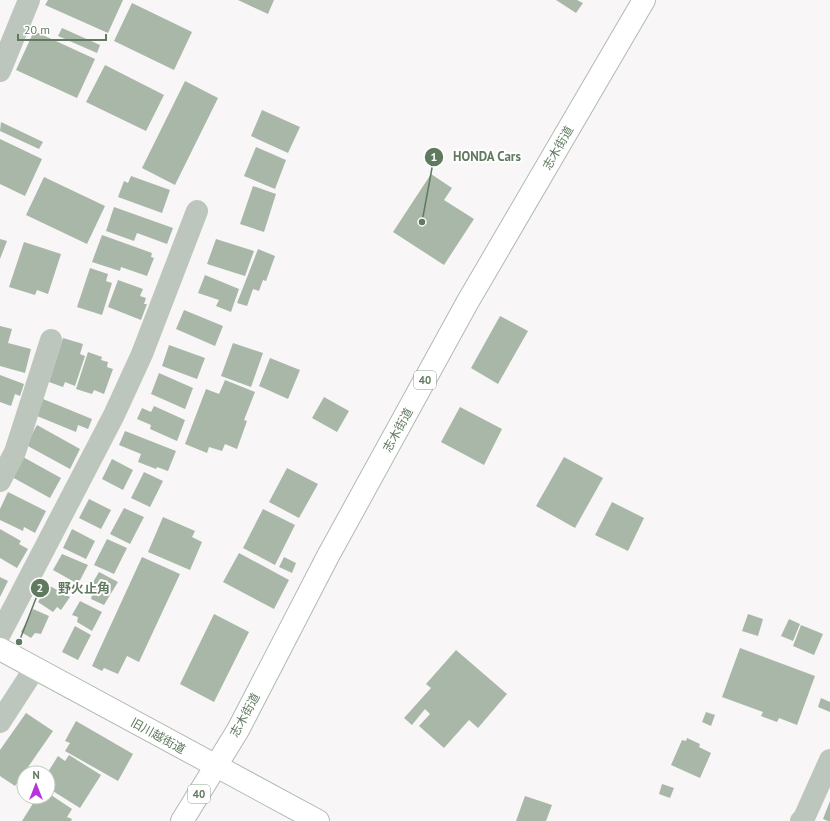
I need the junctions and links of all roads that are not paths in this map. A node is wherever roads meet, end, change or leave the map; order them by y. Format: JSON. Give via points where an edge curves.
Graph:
{"nodes":[{"id":1,"x":28,"y":0,"type":"edge"},
{"id":2,"x":644,"y":0,"type":"edge"},
{"id":3,"x":0,"y":70,"type":"edge"},
{"id":4,"x":197,"y":211,"type":"dead end"},
{"id":5,"x":50,"y":340,"type":"dead end"},
{"id":6,"x":0,"y":481,"type":"edge"},
{"id":7,"x":0,"y":634,"type":"edge"},
{"id":8,"x":0,"y":649,"type":"edge"},
{"id":9,"x":34,"y":668,"type":"junction"},
{"id":10,"x":0,"y":722,"type":"edge"},
{"id":11,"x":830,"y":760,"type":"edge"},
{"id":12,"x":215,"y":766,"type":"junction"},
{"id":13,"x":182,"y":821,"type":"edge"},
{"id":14,"x":318,"y":821,"type":"edge"},
{"id":15,"x":801,"y":821,"type":"edge"}],
"edges":[{"from":1,"to":3,"type":"street"},
{"from":2,"to":12,"type":"main road","name":"志木街道","number":"40","via":[[467,303],[328,556],[238,730]]},
{"from":4,"to":7,"type":"street","via":[[142,354],[114,415]]},
{"from":5,"to":6,"type":"street","via":[[15,452]]},
{"from":8,"to":9,"type":"main road","name":"旧川越街道"},
{"from":9,"to":10,"type":"street"},
{"from":9,"to":12,"type":"main road","name":"旧川越街道"},
{"from":11,"to":15,"type":"street"},
{"from":12,"to":13,"type":"main road","name":"志木街道","number":"40"},
{"from":12,"to":14,"type":"main road","name":"旧川越街道"}]}
